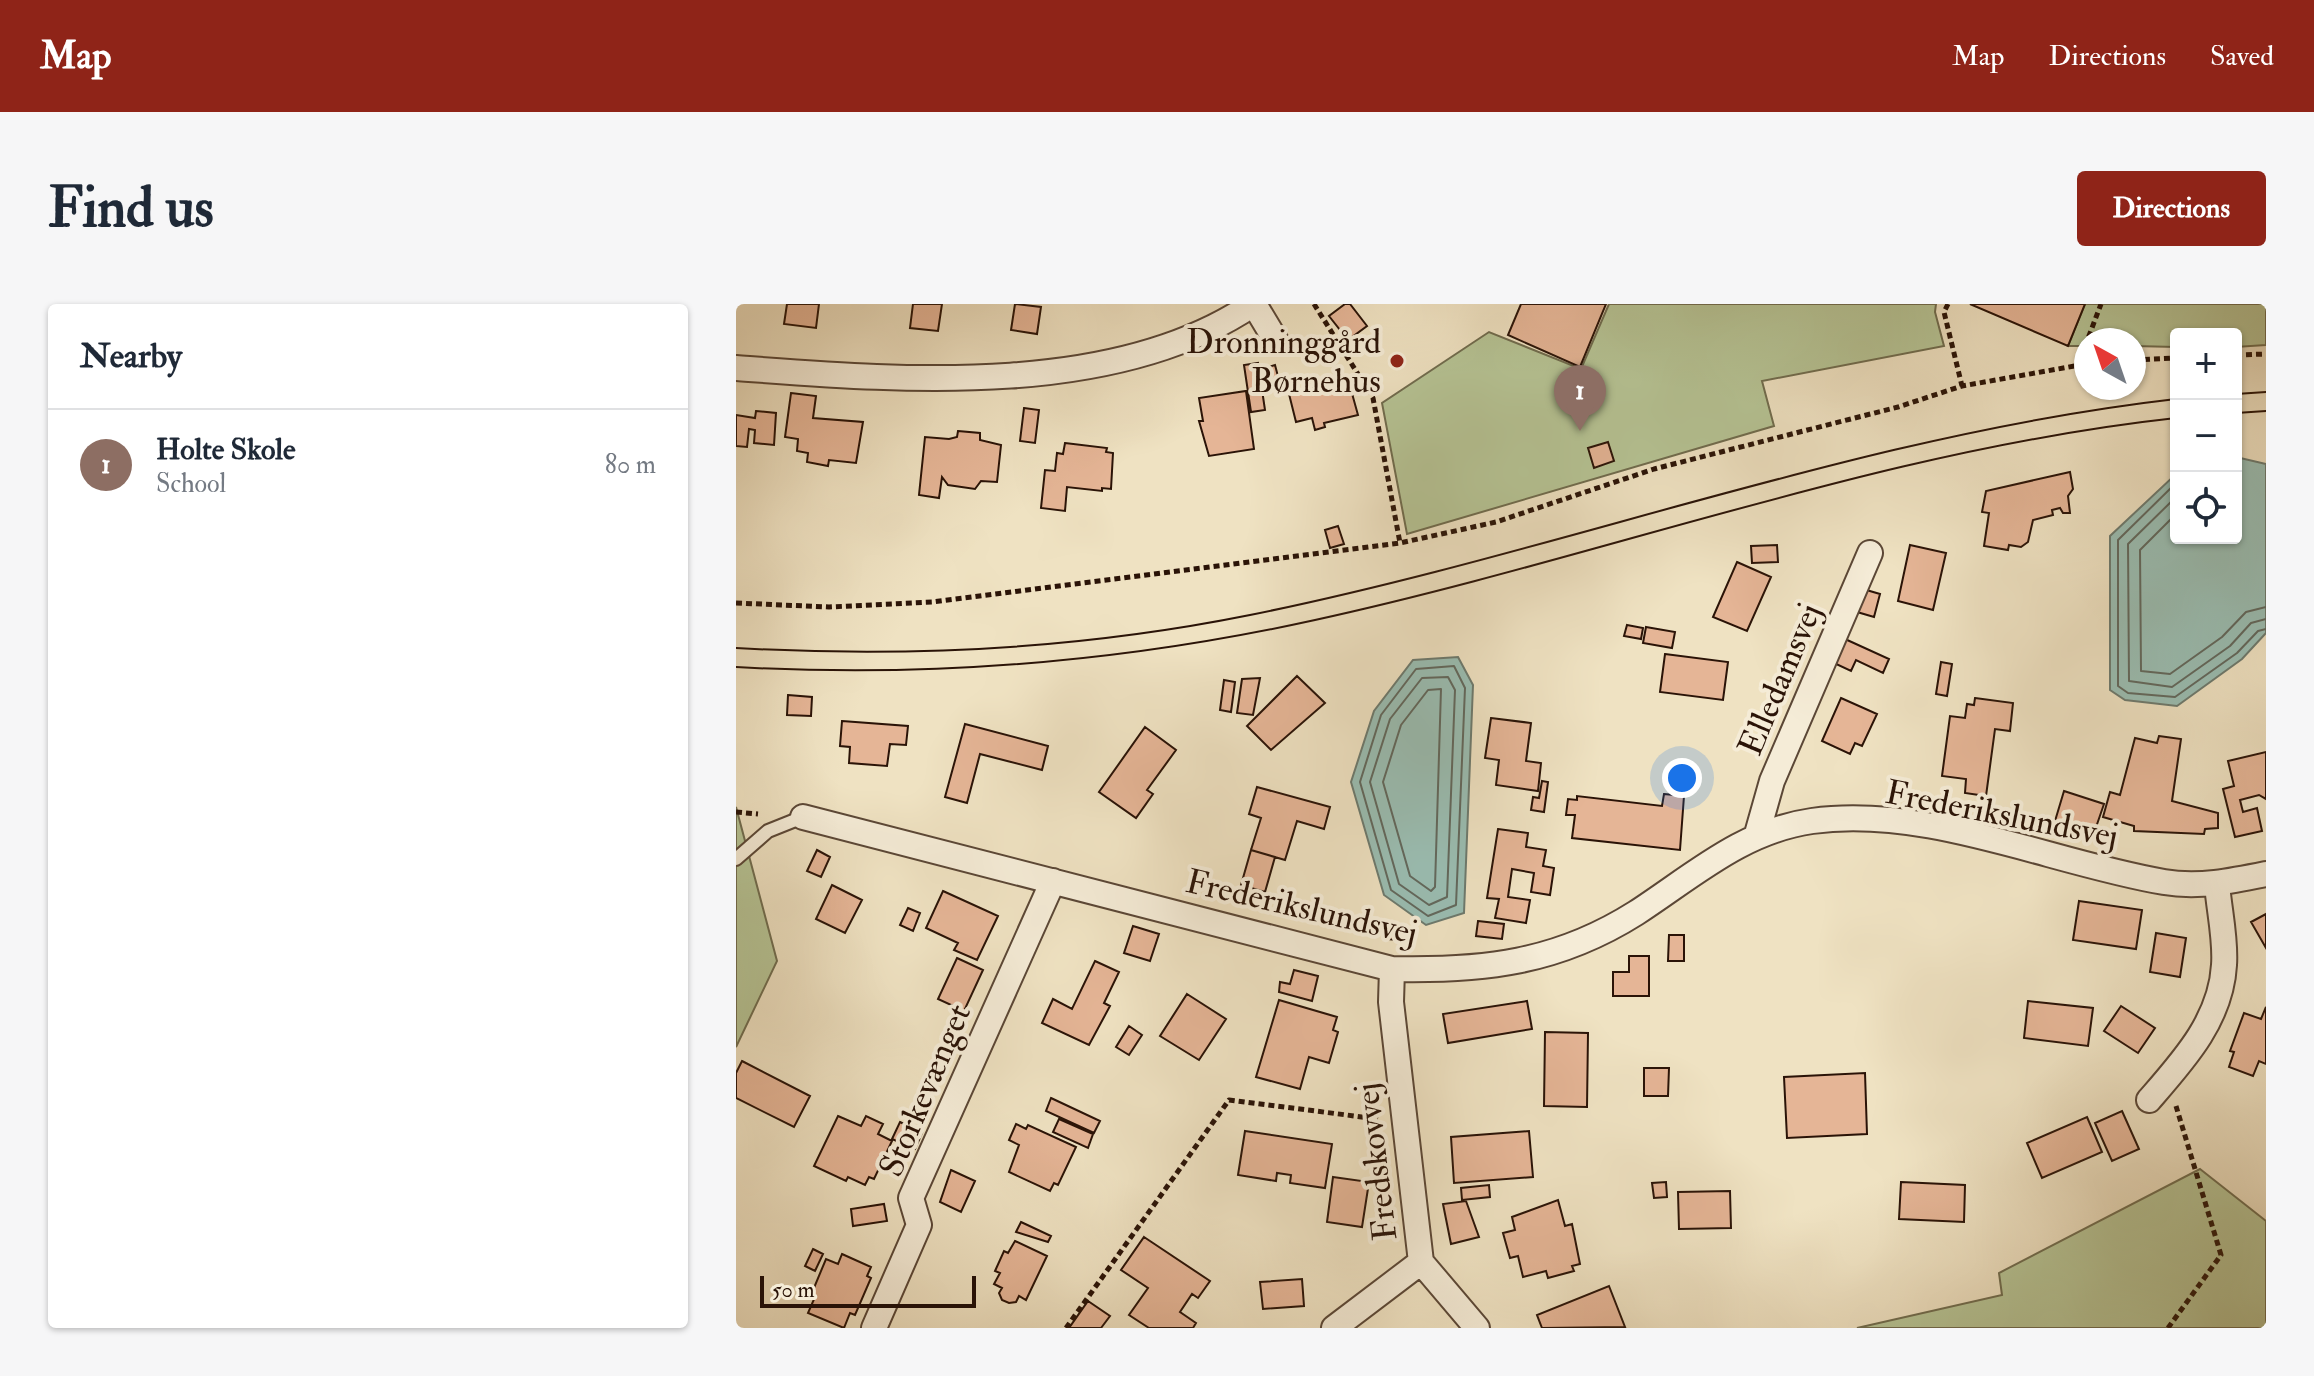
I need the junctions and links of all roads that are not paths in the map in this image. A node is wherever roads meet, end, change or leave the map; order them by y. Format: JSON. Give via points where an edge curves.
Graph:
{"nodes":[{"id":1,"x":1254,"y":304,"type":"edge"},
{"id":2,"x":1275,"y":339,"type":"dead end"},
{"id":3,"x":736,"y":368,"type":"edge"},
{"id":4,"x":1870,"y":553,"type":"dead end"},
{"id":5,"x":803,"y":817,"type":"joint"},
{"id":6,"x":1757,"y":834,"type":"junction"},
{"id":7,"x":736,"y":859,"type":"edge"},
{"id":8,"x":2266,"y":874,"type":"edge"},
{"id":9,"x":1053,"y":881,"type":"junction"},
{"id":10,"x":2217,"y":884,"type":"junction"},
{"id":11,"x":1392,"y":969,"type":"junction"},
{"id":12,"x":2149,"y":1100,"type":"dead end"},
{"id":13,"x":1421,"y":1262,"type":"junction"},
{"id":14,"x":874,"y":1328,"type":"edge"},
{"id":15,"x":1334,"y":1328,"type":"edge"},
{"id":16,"x":1477,"y":1328,"type":"edge"}],
"edges":[{"from":1,"to":2,"type":"street"},
{"from":1,"to":3,"type":"street","via":[[1218,328],[1105,365],[1026,375],[845,376]]},
{"from":4,"to":6,"type":"street","name":"Elledamsvej","via":[[1772,781]]},
{"from":5,"to":7,"type":"lane","name":"Frederikslundsvej","via":[[768,831]]},
{"from":5,"to":9,"type":"street","name":"Frederikslundsvej"},
{"from":6,"to":10,"type":"street","name":"Frederikslundsvej","via":[[1812,821],[1872,820],[1963,832],[2166,882]]},
{"from":6,"to":11,"type":"street","name":"Frederikslundsvej","via":[[1576,945],[1518,963],[1462,971]]},
{"from":8,"to":10,"type":"street","name":"Frederikslundsvej"},
{"from":9,"to":11,"type":"street","name":"Frederikslundsvej"},
{"from":9,"to":14,"type":"street","name":"Storkevænget","via":[[911,1198],[919,1225]]},
{"from":10,"to":12,"type":"street","via":[[2224,966],[2212,1012],[2193,1051]]},
{"from":11,"to":13,"type":"street","name":"Fredskovvej","via":[[1391,1002]]},
{"from":13,"to":15,"type":"street"},
{"from":13,"to":16,"type":"street","name":"Fredskovvej"}]}
